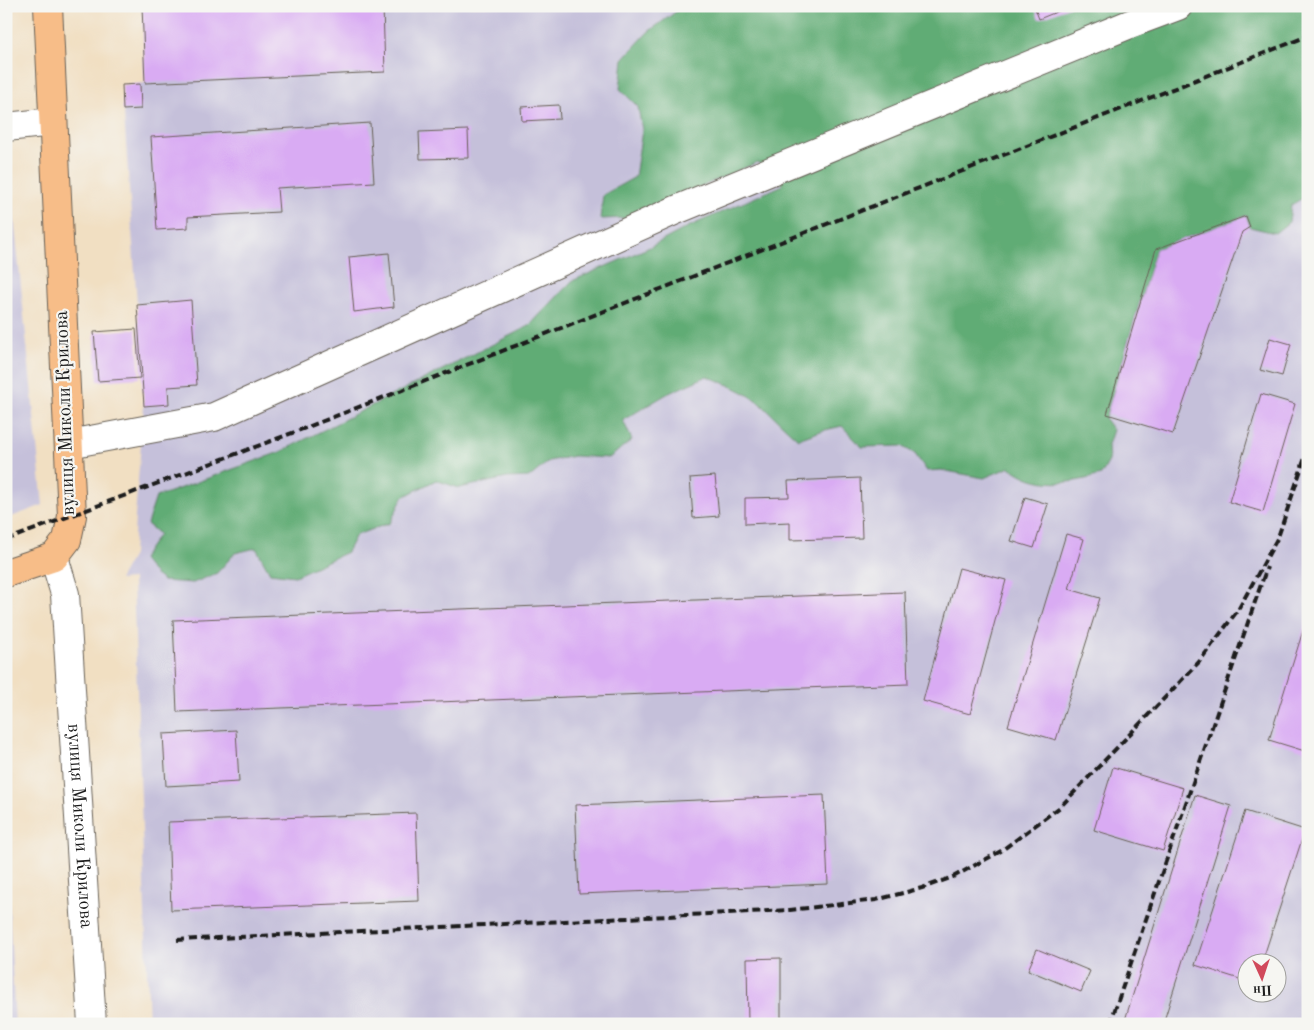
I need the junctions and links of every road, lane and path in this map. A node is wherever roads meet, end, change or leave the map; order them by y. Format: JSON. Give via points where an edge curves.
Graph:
{"nodes":[{"id":1,"x":48,"y":6,"type":"edge"},
{"id":2,"x":1178,"y":6,"type":"edge"},
{"id":3,"x":53,"y":122,"type":"junction"},
{"id":4,"x":6,"y":127,"type":"edge"},
{"id":5,"x":69,"y":444,"type":"junction"},
{"id":6,"x":54,"y":557,"type":"junction"},
{"id":7,"x":6,"y":573,"type":"edge"},
{"id":8,"x":92,"y":1024,"type":"edge"}],
"edges":[{"from":1,"to":3,"type":"main road","name":"вулиця Миколи Крилова"},
{"from":2,"to":5,"type":"street","via":[[676,210],[214,417]]},
{"from":3,"to":4,"type":"street"},
{"from":3,"to":5,"type":"main road","name":"вулиця Миколи Крилова"},
{"from":5,"to":6,"type":"main road","name":"вулиця Миколи Крилова","via":[[72,516],[67,540]]},
{"from":6,"to":7,"type":"main road"},
{"from":6,"to":8,"type":"street","name":"вулиця Миколи Крилова","via":[[66,594]]}]}
